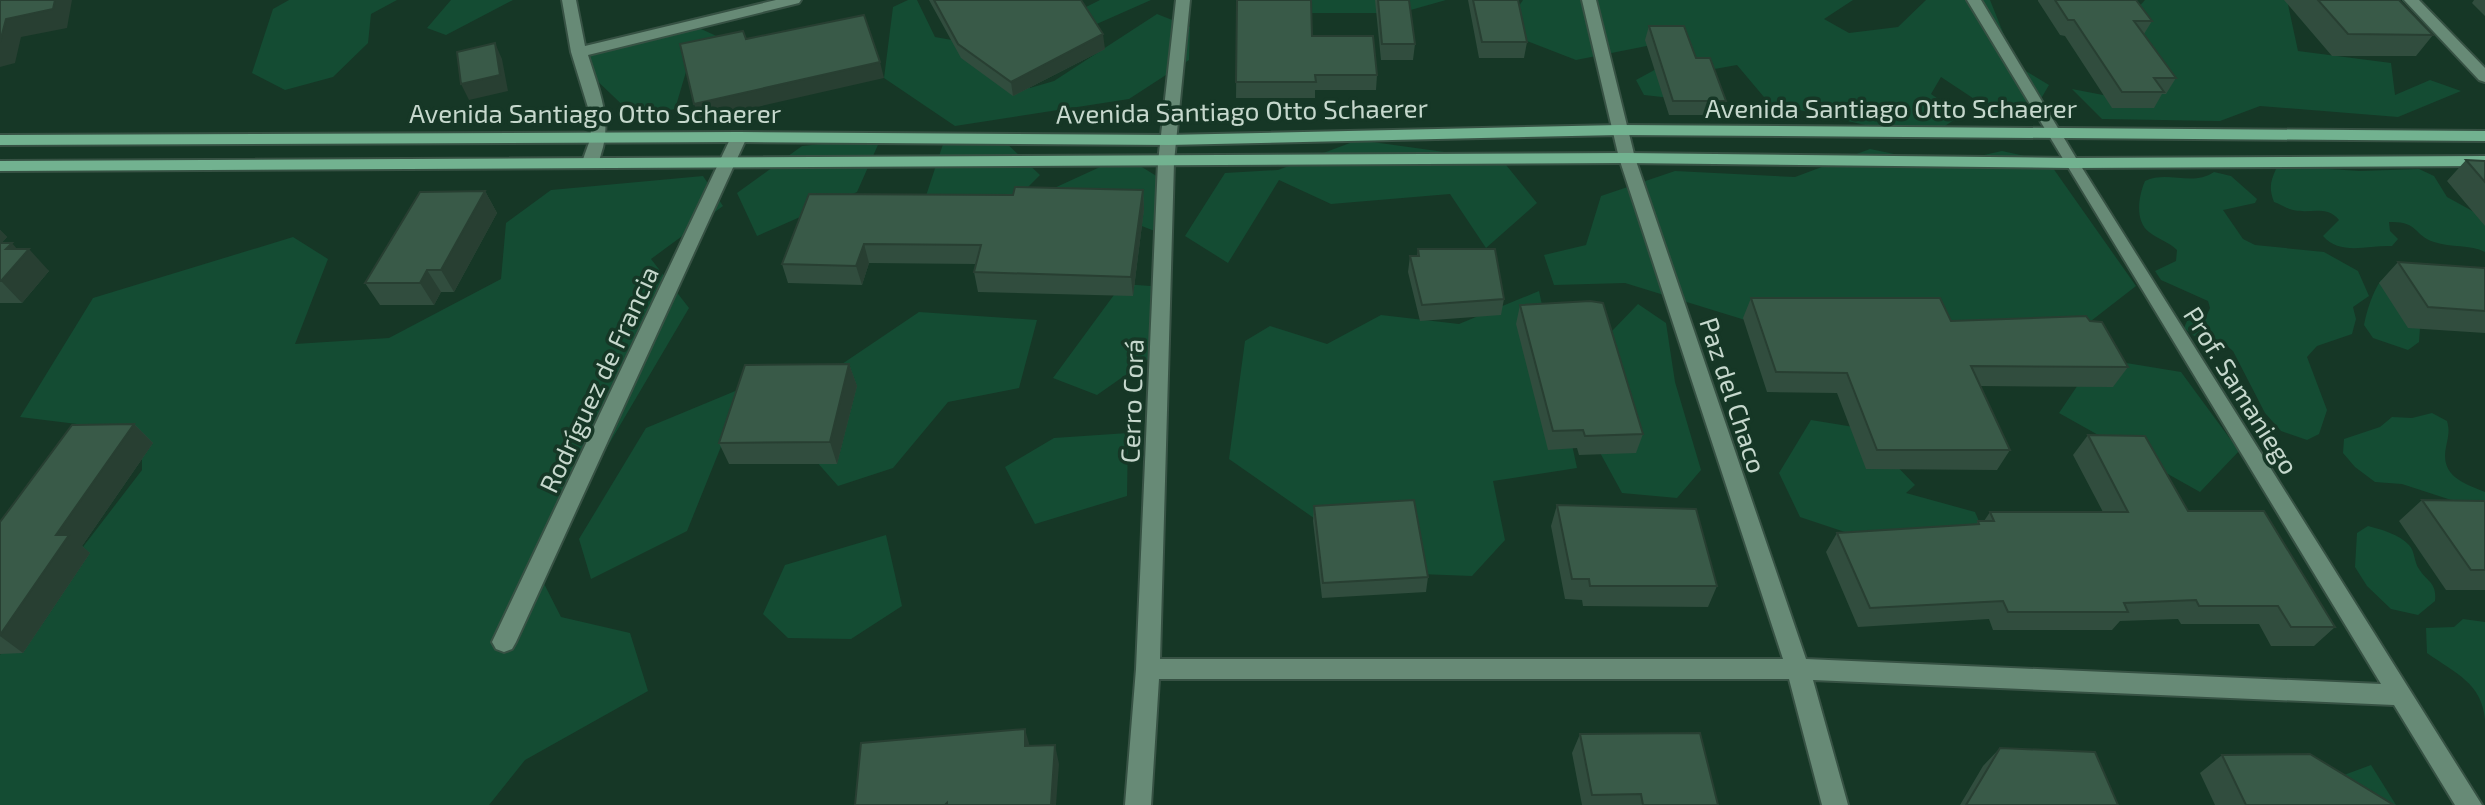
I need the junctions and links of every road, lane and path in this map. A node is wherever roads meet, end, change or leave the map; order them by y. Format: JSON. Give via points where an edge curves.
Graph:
{"nodes":[{"id":1,"x":569,"y":0,"type":"edge"},
{"id":2,"x":794,"y":0,"type":"edge"},
{"id":3,"x":1183,"y":0,"type":"edge"},
{"id":4,"x":1589,"y":0,"type":"edge"},
{"id":5,"x":1974,"y":0,"type":"edge"},
{"id":6,"x":2411,"y":0,"type":"edge"},
{"id":7,"x":579,"y":52,"type":"junction"},
{"id":8,"x":2485,"y":77,"type":"edge"},
{"id":9,"x":1619,"y":130,"type":"junction"},
{"id":10,"x":2053,"y":134,"type":"junction"},
{"id":11,"x":2485,"y":136,"type":"edge"},
{"id":12,"x":599,"y":137,"type":"junction"},
{"id":13,"x":739,"y":137,"type":"junction"},
{"id":14,"x":0,"y":140,"type":"edge"},
{"id":15,"x":1169,"y":140,"type":"junction"},
{"id":16,"x":1627,"y":158,"type":"junction"},
{"id":17,"x":728,"y":161,"type":"junction"},
{"id":18,"x":2485,"y":161,"type":"edge"},
{"id":19,"x":590,"y":162,"type":"junction"},
{"id":20,"x":1166,"y":162,"type":"junction"},
{"id":21,"x":2071,"y":163,"type":"junction"},
{"id":22,"x":0,"y":166,"type":"edge"},
{"id":23,"x":504,"y":642,"type":"dead end"},
{"id":24,"x":1148,"y":669,"type":"junction"},
{"id":25,"x":1798,"y":669,"type":"junction"},
{"id":26,"x":2400,"y":695,"type":"junction"},
{"id":27,"x":1138,"y":805,"type":"edge"},
{"id":28,"x":1835,"y":805,"type":"edge"},
{"id":29,"x":2469,"y":805,"type":"edge"}],
"edges":[{"from":1,"to":7,"type":"street"},
{"from":2,"to":7,"type":"street"},
{"from":3,"to":15,"type":"street","name":"Cerro Corá"},
{"from":4,"to":9,"type":"street","name":"Paz del Chaco"},
{"from":5,"to":10,"type":"street","name":"Prof. Samaniego"},
{"from":6,"to":8,"type":"street"},
{"from":7,"to":12,"type":"street","via":[[598,114]]},
{"from":9,"to":10,"type":"main road","name":"Avenida Santiago Otto Schaerer"},
{"from":9,"to":15,"type":"main road","name":"Avenida Santiago Otto Schaerer"},
{"from":9,"to":16,"type":"street","name":"Paz del Chaco"},
{"from":10,"to":11,"type":"main road","name":"Avenida Santiago Otto Schaerer"},
{"from":10,"to":21,"type":"street","name":"Prof. Samaniego"},
{"from":12,"to":13,"type":"main road","name":"Avenida Santiago Otto Schaerer"},
{"from":12,"to":14,"type":"main road","name":"Avenida Santiago Otto Schaerer"},
{"from":12,"to":19,"type":"street"},
{"from":13,"to":15,"type":"main road","name":"Avenida Santiago Otto Schaerer"},
{"from":13,"to":17,"type":"street","name":"Rodríguez de Francia"},
{"from":15,"to":20,"type":"street","name":"Cerro Corá"},
{"from":16,"to":20,"type":"main road","name":"Avenida Santiago Otto Schaerer"},
{"from":16,"to":21,"type":"main road","name":"Avenida Santiago Otto Schaerer"},
{"from":16,"to":25,"type":"street","name":"Paz del Chaco"},
{"from":17,"to":19,"type":"main road","name":"Avenida Santiago Otto Schaerer"},
{"from":17,"to":20,"type":"main road","name":"Avenida Santiago Otto Schaerer"},
{"from":17,"to":23,"type":"street","name":"Rodríguez de Francia"},
{"from":18,"to":21,"type":"main road","name":"Avenida Santiago Otto Schaerer"},
{"from":19,"to":22,"type":"main road","name":"Avenida Santiago Otto Schaerer"},
{"from":20,"to":24,"type":"street","name":"Cerro Corá"},
{"from":21,"to":26,"type":"street","name":"Prof. Samaniego"},
{"from":24,"to":25,"type":"street"},
{"from":24,"to":27,"type":"street","name":"Cerro Corá"},
{"from":25,"to":26,"type":"street"},
{"from":25,"to":28,"type":"street","name":"Paz del Chaco"},
{"from":26,"to":29,"type":"street","name":"Prof. Samaniego"}]}
